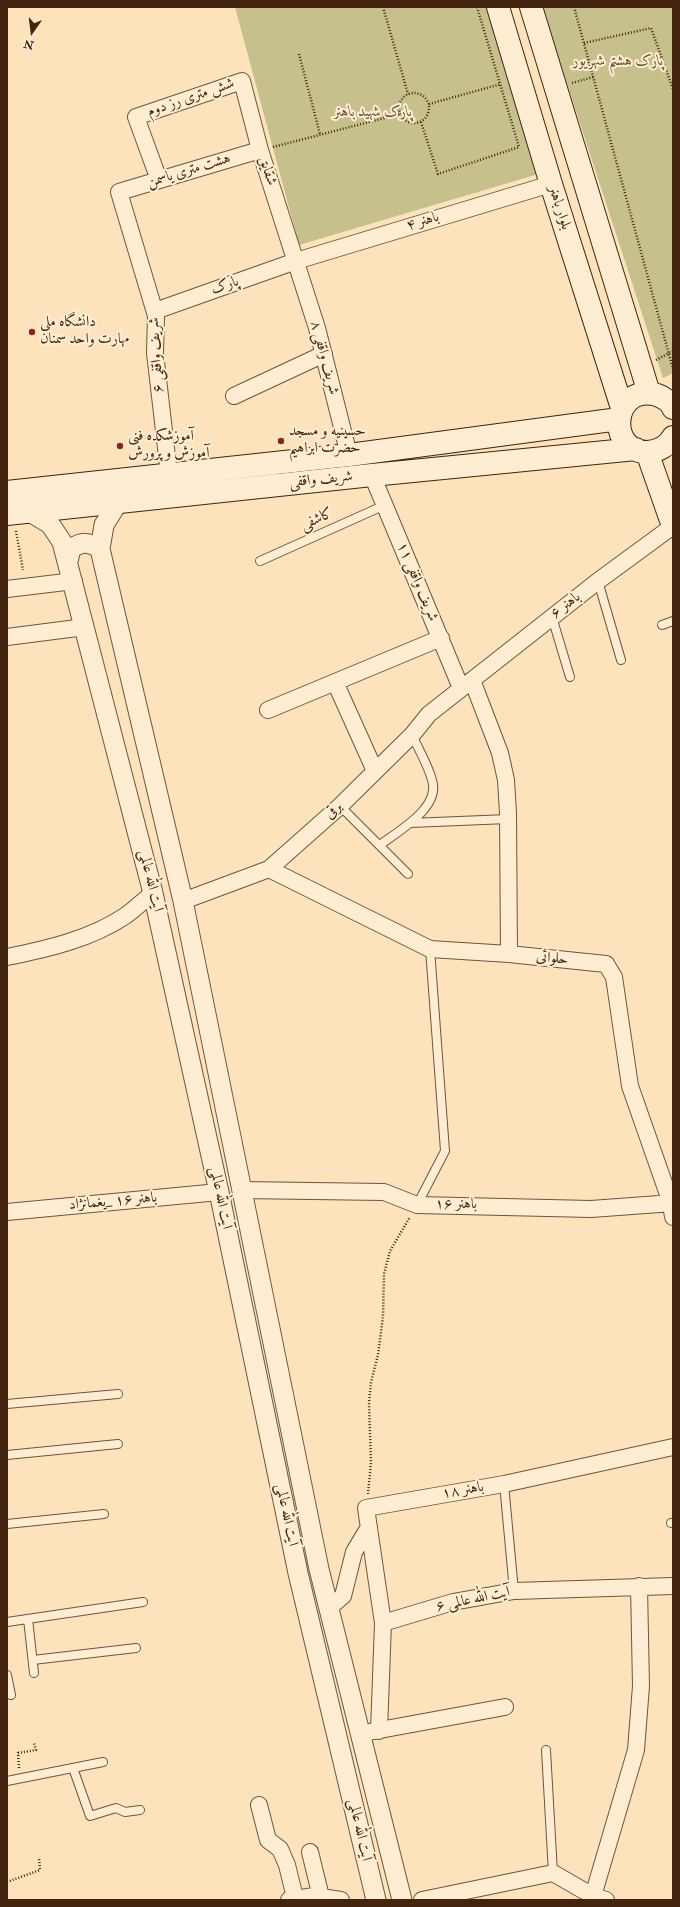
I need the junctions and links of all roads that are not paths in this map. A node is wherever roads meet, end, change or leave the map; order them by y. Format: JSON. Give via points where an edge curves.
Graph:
{"nodes":[{"id":1,"x":498,"y":7,"type":"edge"},
{"id":2,"x":531,"y":7,"type":"edge"},
{"id":3,"x":242,"y":81,"type":"joint"},
{"id":4,"x":260,"y":150,"type":"junction"},
{"id":5,"x":159,"y":180,"type":"junction"},
{"id":6,"x":551,"y":184,"type":"junction"},
{"id":7,"x":119,"y":192,"type":"joint"},
{"id":8,"x":296,"y":261,"type":"junction"},
{"id":9,"x":155,"y":311,"type":"junction"},
{"id":10,"x":324,"y":354,"type":"junction"},
{"id":11,"x":234,"y":396,"type":"dead end"},
{"id":12,"x":664,"y":397,"type":"edge"},
{"id":13,"x":620,"y":413,"type":"junction"},
{"id":14,"x":672,"y":441,"type":"edge"},
{"id":15,"x":642,"y":450,"type":"junction"},
{"id":16,"x":350,"y":455,"type":"junction"},
{"id":17,"x":169,"y":474,"type":"junction"},
{"id":18,"x":372,"y":475,"type":"junction"},
{"id":19,"x":7,"y":492,"type":"edge"},
{"id":20,"x":118,"y":502,"type":"junction"},
{"id":21,"x":385,"y":505,"type":"junction"},
{"id":22,"x":16,"y":513,"type":"edge"},
{"id":23,"x":673,"y":526,"type":"edge"},
{"id":24,"x":100,"y":549,"type":"junction"},
{"id":25,"x":68,"y":561,"type":"junction"},
{"id":26,"x":260,"y":561,"type":"dead end"},
{"id":27,"x":74,"y":581,"type":"junction"},
{"id":28,"x":598,"y":581,"type":"junction"},
{"id":29,"x":7,"y":589,"type":"edge"},
{"id":30,"x":552,"y":617,"type":"junction"},
{"id":31,"x":673,"y":621,"type":"edge"},
{"id":32,"x":662,"y":625,"type":"dead end"},
{"id":33,"x":85,"y":627,"type":"junction"},
{"id":34,"x":7,"y":637,"type":"edge"},
{"id":35,"x":440,"y":638,"type":"junction"},
{"id":36,"x":621,"y":660,"type":"dead end"},
{"id":37,"x":570,"y":677,"type":"dead end"},
{"id":38,"x":335,"y":682,"type":"junction"},
{"id":39,"x":467,"y":684,"type":"junction"},
{"id":40,"x":268,"y":710,"type":"dead end"},
{"id":41,"x":412,"y":735,"type":"junction"},
{"id":42,"x":375,"y":771,"type":"junction"},
{"id":43,"x":340,"y":806,"type":"junction"},
{"id":44,"x":508,"y":819,"type":"junction"},
{"id":45,"x":410,"y":823,"type":"junction"},
{"id":46,"x":380,"y":845,"type":"junction"},
{"id":47,"x":269,"y":869,"type":"junction"},
{"id":48,"x":408,"y":874,"type":"dead end"},
{"id":49,"x":153,"y":893,"type":"junction"},
{"id":50,"x":183,"y":901,"type":"junction"},
{"id":51,"x":430,"y":949,"type":"junction"},
{"id":52,"x":509,"y":954,"type":"junction"},
{"id":53,"x":7,"y":957,"type":"edge"},
{"id":54,"x":241,"y":1190,"type":"junction"},
{"id":55,"x":219,"y":1192,"type":"junction"},
{"id":56,"x":418,"y":1205,"type":"junction"},
{"id":57,"x":672,"y":1207,"type":"edge"},
{"id":58,"x":7,"y":1212,"type":"edge"},
{"id":59,"x":118,"y":1394,"type":"dead end"},
{"id":60,"x":7,"y":1404,"type":"edge"},
{"id":61,"x":118,"y":1444,"type":"dead end"},
{"id":62,"x":673,"y":1447,"type":"edge"},
{"id":63,"x":7,"y":1455,"type":"edge"},
{"id":64,"x":504,"y":1484,"type":"junction"},
{"id":65,"x":104,"y":1514,"type":"dead end"},
{"id":66,"x":7,"y":1524,"type":"edge"},
{"id":67,"x":369,"y":1527,"type":"junction"},
{"id":68,"x":319,"y":1568,"type":"junction"},
{"id":69,"x":298,"y":1573,"type":"junction"},
{"id":70,"x":639,"y":1586,"type":"junction"},
{"id":71,"x":673,"y":1586,"type":"edge"},
{"id":72,"x":514,"y":1591,"type":"junction"},
{"id":73,"x":143,"y":1602,"type":"dead end"},
{"id":74,"x":330,"y":1607,"type":"junction"},
{"id":75,"x":28,"y":1619,"type":"junction"},
{"id":76,"x":7,"y":1622,"type":"edge"},
{"id":77,"x":383,"y":1623,"type":"junction"},
{"id":78,"x":136,"y":1648,"type":"dead end"},
{"id":79,"x":33,"y":1660,"type":"junction"},
{"id":80,"x":34,"y":1672,"type":"dead end"},
{"id":81,"x":7,"y":1675,"type":"edge"},
{"id":82,"x":11,"y":1695,"type":"dead end"},
{"id":83,"x":505,"y":1707,"type":"dead end"},
{"id":84,"x":379,"y":1731,"type":"junction"},
{"id":85,"x":359,"y":1734,"type":"junction"},
{"id":86,"x":546,"y":1750,"type":"dead end"},
{"id":87,"x":103,"y":1762,"type":"dead end"},
{"id":88,"x":73,"y":1768,"type":"junction"},
{"id":89,"x":7,"y":1781,"type":"edge"},
{"id":90,"x":259,"y":1805,"type":"dead end"},
{"id":91,"x":140,"y":1810,"type":"dead end"},
{"id":92,"x":310,"y":1852,"type":"dead end"},
{"id":93,"x":553,"y":1873,"type":"junction"},
{"id":94,"x":321,"y":1897,"type":"junction"},
{"id":95,"x":440,"y":1898,"type":"edge"},
{"id":96,"x":600,"y":1898,"type":"edge"},
{"id":97,"x":292,"y":1899,"type":"edge"},
{"id":98,"x":341,"y":1900,"type":"edge"},
{"id":99,"x":376,"y":1900,"type":"edge"},
{"id":100,"x":402,"y":1900,"type":"edge"},
{"id":101,"x":422,"y":1900,"type":"edge"}],
"edges":[{"from":1,"to":6,"type":"main road","name":"بلوار باهنر","via":[[510,82]]},
{"from":2,"to":12,"type":"main road","name":"بلوار باهنر"},
{"from":3,"to":4,"type":"street","name":"شقایق"},
{"from":3,"to":5,"type":"street","name":"شش متری رز دوم","via":[[136,117]]},
{"from":4,"to":5,"type":"street","name":"هشت متری یاسمن"},
{"from":4,"to":8,"type":"street","name":"شقایق"},
{"from":5,"to":7,"type":"street","name":"هشت متری یاسمن"},
{"from":6,"to":8,"type":"street","name":"باهنر ۴"},
{"from":6,"to":13,"type":"main road","name":"بلوار باهنر"},
{"from":7,"to":9,"type":"street","name":"شریف واقفی ۶"},
{"from":8,"to":9,"type":"street","name":"پارک"},
{"from":8,"to":10,"type":"street","name":"شریف واقفی ۸"},
{"from":9,"to":17,"type":"street","name":"شریف واقفی ۶","via":[[155,353]]},
{"from":10,"to":11,"type":"street"},
{"from":10,"to":16,"type":"street","name":"شریف واقفی ۸"},
{"from":12,"to":13,"type":"main road","via":[[639,394],[629,400]]},
{"from":13,"to":15,"type":"main road","name":"بلوار باهنر","via":[[620,431],[626,442]]},
{"from":13,"to":16,"type":"main road","name":"شریف واقفی"},
{"from":14,"to":15,"type":"main road","name":"شریف واقفی","via":[[660,449]]},
{"from":15,"to":18,"type":"main road","name":"شریف واقفی"},
{"from":15,"to":23,"type":"main road"},
{"from":16,"to":17,"type":"main road","name":"شریف واقفی"},
{"from":17,"to":19,"type":"main road","name":"شریف واقفی"},
{"from":18,"to":20,"type":"main road","name":"شریف واقفی"},
{"from":18,"to":21,"type":"street","name":"شریف واقفی ۱۱"},
{"from":20,"to":22,"type":"main road","name":"شریف واقفی"},
{"from":20,"to":24,"type":"street","name":"آیت الله عالمی","via":[[104,525]]},
{"from":21,"to":26,"type":"lane","name":"کاشفی"},
{"from":21,"to":35,"type":"street","name":"شریف واقفی ۱۱"},
{"from":22,"to":25,"type":"street","name":"آیت الله عالمی","via":[[50,524],[62,542]]},
{"from":23,"to":28,"type":"street","name":"باهنر ۶"},
{"from":24,"to":25,"type":"street","via":[[82,543],[71,549]]},
{"from":24,"to":50,"type":"street","name":"آیت الله عالمی"},
{"from":25,"to":27,"type":"street","name":"آیت الله عالمی"},
{"from":27,"to":29,"type":"street"},
{"from":27,"to":33,"type":"street","name":"آیت الله عالمی"},
{"from":28,"to":30,"type":"street","name":"باهنر ۶"},
{"from":28,"to":36,"type":"lane"},
{"from":30,"to":37,"type":"lane"},
{"from":30,"to":39,"type":"street","name":"باهنر ۶"},
{"from":31,"to":32,"type":"lane"},
{"from":33,"to":34,"type":"street"},
{"from":33,"to":49,"type":"street","name":"آیت الله عالمی"},
{"from":35,"to":38,"type":"street"},
{"from":35,"to":39,"type":"street","name":"شریف واقفی ۱۱"},
{"from":38,"to":40,"type":"street"},
{"from":38,"to":42,"type":"street"},
{"from":39,"to":41,"type":"street","name":"برقی","via":[[429,714]]},
{"from":39,"to":44,"type":"street","name":"شریف واقفی ۱۱","via":[[500,753],[506,780]]},
{"from":41,"to":42,"type":"street","name":"برقی"},
{"from":41,"to":45,"type":"lane","via":[[433,781],[433,796],[428,805]]},
{"from":42,"to":43,"type":"street","name":"برقی"},
{"from":43,"to":46,"type":"lane"},
{"from":43,"to":47,"type":"street","name":"برقی"},
{"from":44,"to":45,"type":"lane"},
{"from":44,"to":52,"type":"street","name":"شریف واقفی ۱۱"},
{"from":45,"to":46,"type":"lane"},
{"from":46,"to":48,"type":"lane"},
{"from":47,"to":50,"type":"street","name":"برقی"},
{"from":47,"to":51,"type":"street","name":"حلوائی"},
{"from":49,"to":53,"type":"street","via":[[124,916],[87,935],[36,952]]},
{"from":49,"to":55,"type":"street","name":"آیت الله عالمی"},
{"from":50,"to":54,"type":"street","name":"آیت الله عالمی"},
{"from":51,"to":52,"type":"street","name":"حلوائی"},
{"from":51,"to":56,"type":"lane","via":[[445,1151]]},
{"from":52,"to":57,"type":"street","name":"حلوائی","via":[[606,964],[614,977],[630,1086]]},
{"from":54,"to":56,"type":"street","name":"باهنر ۱۶","via":[[384,1192]]},
{"from":54,"to":68,"type":"street","name":"آیت الله عالمی"},
{"from":55,"to":58,"type":"street","name":"باهنر ۱۶ _یغمانژاد"},
{"from":55,"to":69,"type":"street","name":"آیت الله عالمی"},
{"from":56,"to":57,"type":"street","name":"باهنر ۱۶","via":[[591,1209]]},
{"from":59,"to":60,"type":"lane"},
{"from":61,"to":63,"type":"lane"},
{"from":62,"to":64,"type":"street","name":"باهنر ۱۸"},
{"from":64,"to":67,"type":"street","name":"باهنر ۱۸","via":[[366,1508]]},
{"from":64,"to":72,"type":"lane"},
{"from":65,"to":66,"type":"lane"},
{"from":67,"to":74,"type":"street","via":[[354,1552],[343,1596]]},
{"from":67,"to":77,"type":"street"},
{"from":68,"to":69,"type":"street"},
{"from":68,"to":74,"type":"street","name":"آیت الله عالمی"},
{"from":69,"to":99,"type":"street","name":"آیت الله عالمی"},
{"from":70,"to":71,"type":"street","name":"آیت الله عالمی ۶"},
{"from":70,"to":72,"type":"street","name":"آیت الله عالمی ۶"},
{"from":70,"to":96,"type":"street","via":[[641,1686],[636,1750]]},
{"from":72,"to":77,"type":"street","name":"آیت الله عالمی ۶","via":[[453,1602]]},
{"from":73,"to":75,"type":"lane"},
{"from":74,"to":85,"type":"street","name":"آیت الله عالمی"},
{"from":75,"to":76,"type":"lane"},
{"from":75,"to":79,"type":"lane"},
{"from":77,"to":84,"type":"street"},
{"from":78,"to":79,"type":"lane"},
{"from":79,"to":80,"type":"lane"},
{"from":81,"to":82,"type":"lane"},
{"from":83,"to":84,"type":"street"},
{"from":84,"to":85,"type":"street"},
{"from":85,"to":100,"type":"street","name":"آیت الله عالمی"},
{"from":86,"to":93,"type":"lane"},
{"from":87,"to":88,"type":"lane"},
{"from":88,"to":89,"type":"lane"},
{"from":88,"to":91,"type":"lane","via":[[90,1816],[116,1808],[125,1812]]},
{"from":90,"to":97,"type":"street","via":[[268,1840],[280,1849],[287,1865]]},
{"from":92,"to":94,"type":"street"},
{"from":93,"to":95,"type":"street"},
{"from":93,"to":96,"type":"street"},
{"from":94,"to":97,"type":"street"},
{"from":94,"to":98,"type":"street"},
{"from":95,"to":101,"type":"street"}]}
